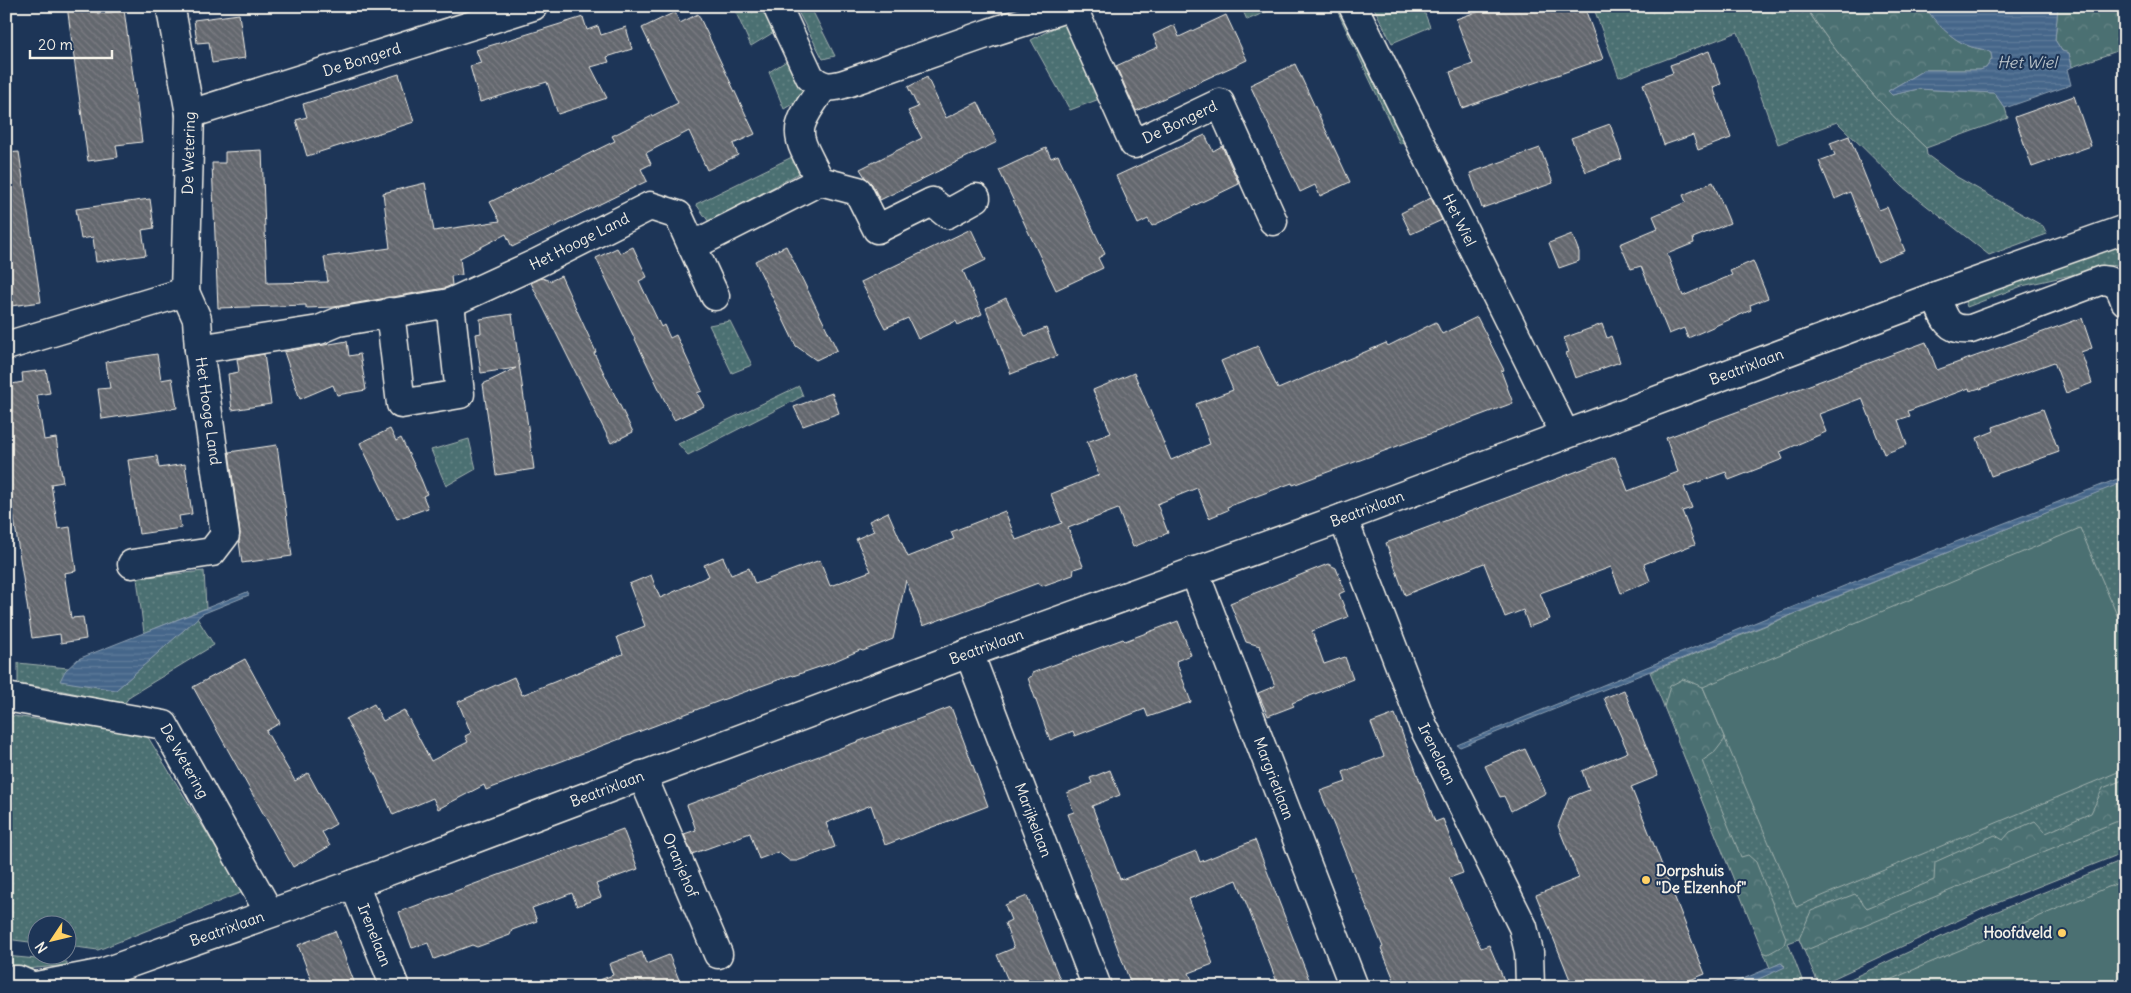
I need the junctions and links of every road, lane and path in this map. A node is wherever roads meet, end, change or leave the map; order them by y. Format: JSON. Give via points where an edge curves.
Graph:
{"nodes":[{"id":1,"x":533,"y":6,"type":"edge"},
{"id":2,"x":777,"y":6,"type":"edge"},
{"id":3,"x":1072,"y":6,"type":"edge"},
{"id":4,"x":1354,"y":6,"type":"edge"},
{"id":5,"x":172,"y":15,"type":"dead end"},
{"id":6,"x":824,"y":86,"type":"junction"},
{"id":7,"x":190,"y":114,"type":"junction"},
{"id":8,"x":820,"y":182,"type":"junction"},
{"id":9,"x":976,"y":198,"type":"dead end"},
{"id":10,"x":1273,"y":221,"type":"dead end"},
{"id":11,"x":2125,"y":230,"type":"edge"},
{"id":12,"x":692,"y":246,"type":"junction"},
{"id":13,"x":185,"y":292,"type":"junction"},
{"id":14,"x":715,"y":296,"type":"dead end"},
{"id":15,"x":1936,"y":296,"type":"junction"},
{"id":16,"x":2125,"y":301,"type":"edge"},
{"id":17,"x":450,"y":303,"type":"junction"},
{"id":18,"x":390,"y":312,"type":"junction"},
{"id":19,"x":6,"y":346,"type":"edge"},
{"id":20,"x":199,"y":349,"type":"junction"},
{"id":21,"x":1565,"y":434,"type":"junction"},
{"id":22,"x":1343,"y":518,"type":"junction"},
{"id":23,"x":132,"y":564,"type":"dead end"},
{"id":24,"x":1194,"y":571,"type":"junction"},
{"id":25,"x":969,"y":654,"type":"junction"},
{"id":26,"x":6,"y":697,"type":"edge"},
{"id":27,"x":642,"y":775,"type":"junction"},
{"id":28,"x":354,"y":884,"type":"junction"},
{"id":29,"x":269,"y":912,"type":"junction"},
{"id":30,"x":718,"y":954,"type":"dead end"},
{"id":31,"x":6,"y":980,"type":"edge"},
{"id":32,"x":32,"y":986,"type":"edge"},
{"id":33,"x":395,"y":987,"type":"edge"},
{"id":34,"x":1097,"y":987,"type":"edge"},
{"id":35,"x":1354,"y":987,"type":"edge"},
{"id":36,"x":1530,"y":987,"type":"edge"}],
"edges":[{"from":1,"to":7,"type":"street","name":"De Bongerd"},
{"from":2,"to":6,"type":"street","via":[[807,71],[815,82]]},
{"from":3,"to":6,"type":"street","name":"De Bongerd","via":[[834,87]]},
{"from":3,"to":10,"type":"street","name":"De Bongerd","via":[[1134,144],[1220,103]]},
{"from":4,"to":21,"type":"street","name":"Het Wiel"},
{"from":5,"to":7,"type":"street","name":"De Wetering"},
{"from":6,"to":8,"type":"street","via":[[800,121],[799,128],[799,137]]},
{"from":7,"to":13,"type":"street","name":"De Wetering"},
{"from":8,"to":9,"type":"street","via":[[858,191],[877,229],[932,202],[947,214]]},
{"from":8,"to":12,"type":"street"},
{"from":11,"to":15,"type":"street","name":"Beatrixlaan"},
{"from":12,"to":14,"type":"street","name":"Het Hooge Land"},
{"from":12,"to":17,"type":"street","name":"Het Hooge Land","via":[[678,215],[650,206]]},
{"from":13,"to":19,"type":"street"},
{"from":13,"to":20,"type":"street","name":"De Wetering","via":[[197,319]]},
{"from":15,"to":16,"type":"street","via":[[1946,321],[1961,330],[2102,280],[2120,286]]},
{"from":15,"to":21,"type":"street","name":"Beatrixlaan"},
{"from":17,"to":18,"type":"street","name":"Het Hooge Land"},
{"from":17,"to":18,"type":"street","via":[[460,394],[401,404]]},
{"from":18,"to":20,"type":"street","name":"Het Hooge Land","via":[[338,322],[319,330]]},
{"from":20,"to":23,"type":"street","name":"Het Hooge Land","via":[[225,535],[212,552]]},
{"from":21,"to":22,"type":"street","name":"Beatrixlaan"},
{"from":22,"to":24,"type":"street","name":"Beatrixlaan"},
{"from":22,"to":36,"type":"street","name":"Irenelaan","via":[[1424,726],[1523,927],[1529,952]]},
{"from":24,"to":25,"type":"street","name":"Beatrixlaan"},
{"from":24,"to":35,"type":"street","name":"Margrietlaan"},
{"from":25,"to":27,"type":"street","name":"Beatrixlaan"},
{"from":25,"to":34,"type":"street","name":"Marijkelaan"},
{"from":26,"to":29,"type":"street","name":"De Wetering","via":[[164,725]]},
{"from":27,"to":28,"type":"street","name":"Beatrixlaan"},
{"from":27,"to":30,"type":"street","name":"Oranjehof"},
{"from":28,"to":29,"type":"street","name":"Beatrixlaan"},
{"from":28,"to":33,"type":"street","name":"Irenelaan"},
{"from":29,"to":32,"type":"street","name":"Beatrixlaan","via":[[98,974]]},
{"from":31,"to":32,"type":"street","name":"Beatrixlaan","via":[[18,980]]}]}
